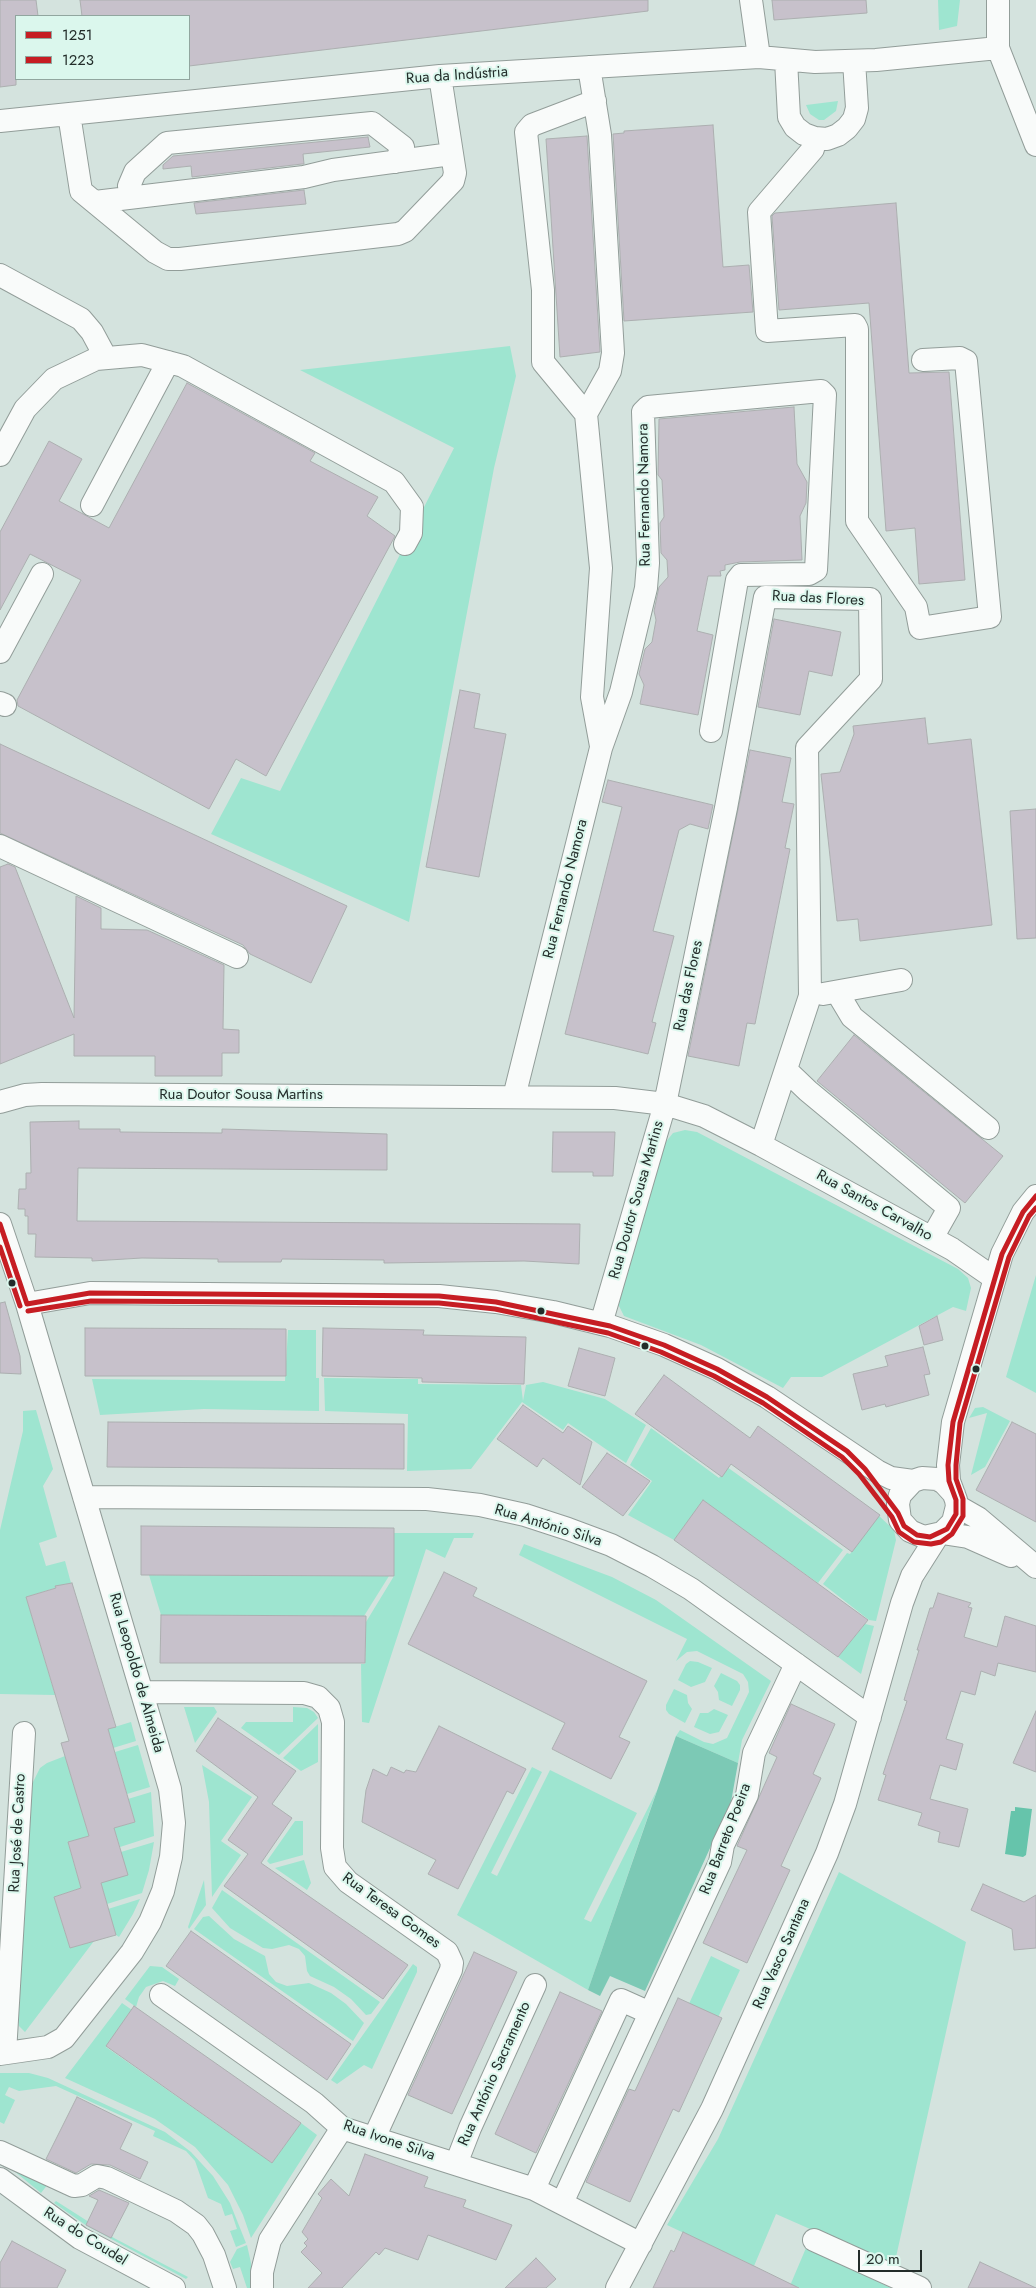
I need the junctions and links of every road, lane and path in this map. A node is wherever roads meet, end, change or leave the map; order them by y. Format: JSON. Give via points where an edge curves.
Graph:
{"nodes":[{"id":1,"x":751,"y":0,"type":"edge"},
{"id":2,"x":998,"y":0,"type":"edge"},
{"id":3,"x":998,"y":48,"type":"junction"},
{"id":4,"x":759,"y":58,"type":"junction"},
{"id":5,"x":786,"y":60,"type":"junction"},
{"id":6,"x":854,"y":61,"type":"junction"},
{"id":7,"x":589,"y":68,"type":"junction"},
{"id":8,"x":440,"y":76,"type":"junction"},
{"id":9,"x":595,"y":101,"type":"junction"},
{"id":10,"x":69,"y":114,"type":"junction"},
{"id":11,"x":0,"y":121,"type":"edge"},
{"id":12,"x":815,"y":138,"type":"junction"},
{"id":13,"x":1036,"y":145,"type":"edge"},
{"id":14,"x":451,"y":154,"type":"junction"},
{"id":15,"x":395,"y":162,"type":"junction"},
{"id":16,"x":135,"y":197,"type":"junction"},
{"id":17,"x":94,"y":202,"type":"junction"},
{"id":18,"x":0,"y":275,"type":"edge"},
{"id":19,"x":106,"y":358,"type":"junction"},
{"id":20,"x":923,"y":360,"type":"dead end"},
{"id":21,"x":168,"y":362,"type":"junction"},
{"id":22,"x":586,"y":414,"type":"junction"},
{"id":23,"x":0,"y":455,"type":"edge"},
{"id":24,"x":92,"y":505,"type":"dead end"},
{"id":25,"x":405,"y":544,"type":"dead end"},
{"id":26,"x":42,"y":574,"type":"dead end"},
{"id":27,"x":0,"y":652,"type":"edge"},
{"id":28,"x":711,"y":731,"type":"dead end"},
{"id":29,"x":601,"y":748,"type":"junction"},
{"id":30,"x":0,"y":846,"type":"edge"},
{"id":31,"x":238,"y":957,"type":"dead end"},
{"id":32,"x":901,"y":980,"type":"dead end"},
{"id":33,"x":837,"y":992,"type":"junction"},
{"id":34,"x":810,"y":996,"type":"junction"},
{"id":35,"x":786,"y":1070,"type":"junction"},
{"id":36,"x":514,"y":1097,"type":"junction"},
{"id":37,"x":0,"y":1102,"type":"edge"},
{"id":38,"x":665,"y":1104,"type":"junction"},
{"id":39,"x":988,"y":1128,"type":"dead end"},
{"id":40,"x":761,"y":1145,"type":"junction"},
{"id":41,"x":1036,"y":1196,"type":"edge"},
{"id":42,"x":0,"y":1224,"type":"edge"},
{"id":43,"x":932,"y":1238,"type":"junction"},
{"id":44,"x":994,"y":1278,"type":"junction"},
{"id":45,"x":27,"y":1304,"type":"junction"},
{"id":46,"x":601,"y":1324,"type":"junction"},
{"id":47,"x":953,"y":1422,"type":"junction"},
{"id":48,"x":846,"y":1451,"type":"junction"},
{"id":49,"x":917,"y":1480,"type":"junction"},
{"id":50,"x":84,"y":1497,"type":"junction"},
{"id":51,"x":955,"y":1500,"type":"junction"},
{"id":52,"x":901,"y":1519,"type":"junction"},
{"id":53,"x":940,"y":1534,"type":"junction"},
{"id":54,"x":1033,"y":1565,"type":"edge"},
{"id":55,"x":902,"y":1603,"type":"junction"},
{"id":56,"x":796,"y":1664,"type":"junction"},
{"id":57,"x":142,"y":1692,"type":"junction"},
{"id":58,"x":870,"y":1717,"type":"junction"},
{"id":59,"x":24,"y":1733,"type":"dead end"},
{"id":60,"x":535,"y":1985,"type":"dead end"},
{"id":61,"x":161,"y":1995,"type":"dead end"},
{"id":62,"x":650,"y":2013,"type":"junction"},
{"id":63,"x":2,"y":2054,"type":"edge"},
{"id":64,"x":342,"y":2128,"type":"junction"},
{"id":65,"x":374,"y":2138,"type":"junction"},
{"id":66,"x":0,"y":2152,"type":"edge"},
{"id":67,"x":456,"y":2164,"type":"junction"},
{"id":68,"x":2,"y":2187,"type":"edge"},
{"id":69,"x":534,"y":2188,"type":"junction"},
{"id":70,"x":562,"y":2203,"type":"junction"},
{"id":71,"x":814,"y":2240,"type":"dead end"},
{"id":72,"x":641,"y":2244,"type":"junction"},
{"id":73,"x":174,"y":2288,"type":"edge"},
{"id":74,"x":226,"y":2288,"type":"edge"},
{"id":75,"x":262,"y":2288,"type":"edge"},
{"id":76,"x":617,"y":2288,"type":"edge"},
{"id":77,"x":920,"y":2288,"type":"edge"}],
"edges":[{"from":1,"to":4,"type":"street"},
{"from":2,"to":3,"type":"street"},
{"from":3,"to":6,"type":"street","name":"Rua da Indústria"},
{"from":3,"to":13,"type":"street"},
{"from":4,"to":5,"type":"street","name":"Rua da Indústria"},
{"from":4,"to":7,"type":"street","name":"Rua da Indústria"},
{"from":5,"to":6,"type":"street","name":"Rua da Indústria"},
{"from":5,"to":12,"type":"street","via":[[789,117],[795,127]]},
{"from":6,"to":12,"type":"street","via":[[857,108],[854,119],[838,135],[827,139]]},
{"from":7,"to":8,"type":"street","name":"Rua da Indústria"},
{"from":7,"to":9,"type":"street"},
{"from":8,"to":10,"type":"street","name":"Rua da Indústria"},
{"from":8,"to":14,"type":"street"},
{"from":9,"to":22,"type":"street","via":[[600,135],[613,353],[610,371]]},
{"from":9,"to":22,"type":"street","via":[[532,125],[526,132],[543,290],[542,362]]},
{"from":10,"to":11,"type":"street","name":"Rua da Indústria"},
{"from":10,"to":17,"type":"street","via":[[81,191]]},
{"from":12,"to":20,"type":"street","via":[[813,149],[759,212],[767,331],[855,325],[856,521],[916,607],[920,628],[990,616],[966,361],[960,358]]},
{"from":14,"to":15,"type":"street"},
{"from":14,"to":17,"type":"street","via":[[455,173],[453,181],[398,234],[168,259]]},
{"from":15,"to":16,"type":"street","via":[[304,177]]},
{"from":15,"to":16,"type":"street","via":[[403,147],[372,123],[167,143],[135,172],[129,186]]},
{"from":16,"to":17,"type":"street"},
{"from":18,"to":19,"type":"street","via":[[81,319]]},
{"from":19,"to":21,"type":"street","via":[[142,355]]},
{"from":19,"to":23,"type":"street","via":[[96,359],[54,379],[25,410]]},
{"from":21,"to":24,"type":"street"},
{"from":21,"to":25,"type":"street","via":[[183,366],[394,482],[412,507],[411,533]]},
{"from":22,"to":29,"type":"street","via":[[601,568],[592,697]]},
{"from":26,"to":27,"type":"street"},
{"from":28,"to":29,"type":"street","name":"Rua Fernando Namora","via":[[737,580],[741,575],[809,574],[816,570],[825,395],[820,391],[648,407],[643,412],[646,588],[620,692]]},
{"from":29,"to":36,"type":"street","name":"Rua Fernando Namora"},
{"from":30,"to":31,"type":"street"},
{"from":32,"to":33,"type":"street"},
{"from":33,"to":34,"type":"street"},
{"from":33,"to":39,"type":"street","via":[[852,1018]]},
{"from":34,"to":35,"type":"street","name":"Rua das Flores"},
{"from":34,"to":38,"type":"street","name":"Rua das Flores","via":[[807,748],[871,679],[870,599],[765,597],[726,808]]},
{"from":35,"to":40,"type":"street","name":"Rua das Flores"},
{"from":35,"to":43,"type":"street","via":[[949,1208]]},
{"from":36,"to":37,"type":"street","name":"Rua Doutor Sousa Martins","via":[[42,1094]]},
{"from":36,"to":38,"type":"street","name":"Rua Doutor Sousa Martins","via":[[615,1098]]},
{"from":38,"to":40,"type":"street","name":"Rua Santos Carvalho","via":[[704,1116]]},
{"from":38,"to":46,"type":"street","name":"Rua Doutor Sousa Martins"},
{"from":40,"to":43,"type":"street","name":"Rua Santos Carvalho"},
{"from":41,"to":44,"type":"street","via":[[1013,1231]]},
{"from":42,"to":45,"type":"street","name":"Rua Leopoldo de Almeida"},
{"from":43,"to":44,"type":"street","name":"Rua Santos Carvalho"},
{"from":44,"to":47,"type":"street","name":"Rua Vasco Santana"},
{"from":45,"to":46,"type":"street","via":[[90,1293],[439,1296],[554,1312]]},
{"from":45,"to":50,"type":"street","name":"Rua Leopoldo de Almeida"},
{"from":46,"to":48,"type":"street","via":[[717,1369],[767,1396]]},
{"from":47,"to":49,"type":"street","name":"Rua Vasco Santana","via":[[934,1460]]},
{"from":47,"to":51,"type":"street","name":"Rua Vasco Santana","via":[[948,1465]]},
{"from":48,"to":49,"type":"street","via":[[891,1478]]},
{"from":48,"to":52,"type":"street","via":[[865,1469]]},
{"from":49,"to":51,"type":"street","via":[[937,1479],[944,1483]]},
{"from":49,"to":52,"type":"street","name":"Rua Vasco Santana","via":[[900,1495]]},
{"from":50,"to":56,"type":"street","name":"Rua António Silva","via":[[427,1499],[480,1505],[524,1515],[594,1539],[652,1566],[691,1589]]},
{"from":50,"to":57,"type":"street","name":"Rua Leopoldo de Almeida"},
{"from":51,"to":53,"type":"street","name":"Rua Vasco Santana","via":[[953,1522]]},
{"from":51,"to":54,"type":"street"},
{"from":52,"to":53,"type":"street","via":[[916,1535]]},
{"from":52,"to":55,"type":"street","name":"Rua Vasco Santana","via":[[907,1536],[908,1555]]},
{"from":53,"to":54,"type":"street","via":[[968,1537]]},
{"from":53,"to":55,"type":"street","name":"Rua Vasco Santana","via":[[912,1576]]},
{"from":55,"to":58,"type":"street","name":"Rua Vasco Santana"},
{"from":56,"to":58,"type":"street","name":"Rua António Silva"},
{"from":56,"to":62,"type":"street","name":"Rua Barreto Poeira","via":[[754,1753],[747,1795],[723,1845],[720,1862]]},
{"from":57,"to":63,"type":"street","name":"Rua Leopoldo de Almeida","via":[[173,1806],[171,1857],[159,1902],[132,1952],[64,2038],[48,2047]]},
{"from":57,"to":65,"type":"street","name":"Rua Teresa Gomes","via":[[304,1693],[318,1697],[329,1708],[333,1722],[332,1848],[335,1867],[348,1882],[447,1952],[452,1962]]},
{"from":58,"to":72,"type":"street","name":"Rua Vasco Santana","via":[[845,1804],[791,1936],[712,2109]]},
{"from":59,"to":63,"type":"street","name":"Rua José de Castro"},
{"from":60,"to":67,"type":"street","name":"Rua António Sacramento"},
{"from":61,"to":64,"type":"street","name":"Rua Ivone Silva","via":[[314,2103]]},
{"from":62,"to":69,"type":"street","via":[[621,2000]]},
{"from":62,"to":70,"type":"street","name":"Rua Barreto Poeira"},
{"from":64,"to":65,"type":"street","name":"Rua Ivone Silva"},
{"from":64,"to":75,"type":"street","via":[[270,2240],[262,2272]]},
{"from":65,"to":67,"type":"street","name":"Rua Ivone Silva"},
{"from":66,"to":74,"type":"street","via":[[74,2186],[97,2176],[107,2178],[181,2214],[196,2225],[206,2239]]},
{"from":67,"to":69,"type":"street","name":"Rua Ivone Silva"},
{"from":68,"to":73,"type":"street","name":"Rua do Coudel","via":[[80,2238]]},
{"from":69,"to":70,"type":"street","name":"Rua Ivone Silva"},
{"from":70,"to":72,"type":"street","name":"Rua Ivone Silva"},
{"from":71,"to":77,"type":"street"},
{"from":72,"to":76,"type":"street","name":"Rua Vasco Santana"}]}
